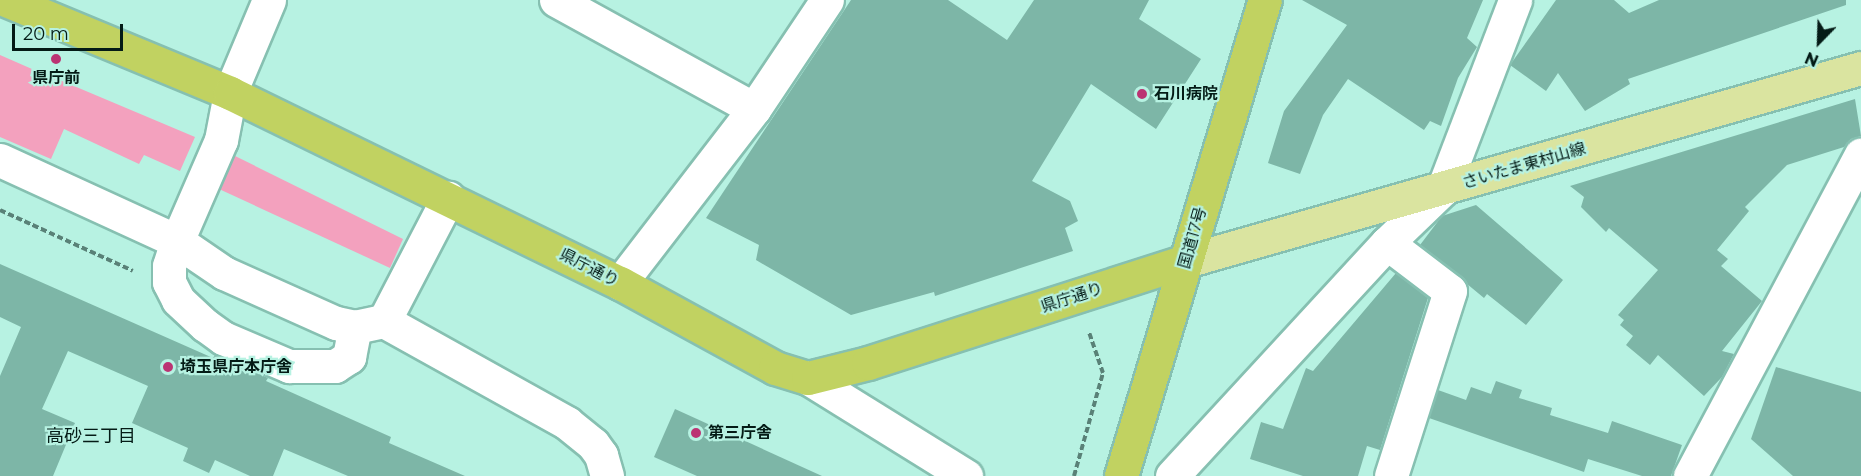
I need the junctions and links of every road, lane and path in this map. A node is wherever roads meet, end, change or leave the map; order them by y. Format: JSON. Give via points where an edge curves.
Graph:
{"nodes":[{"id":1,"x":6,"y":0,"type":"edge"},
{"id":2,"x":269,"y":0,"type":"edge"},
{"id":3,"x":556,"y":0,"type":"edge"},
{"id":4,"x":827,"y":0,"type":"edge"},
{"id":5,"x":1265,"y":0,"type":"edge"},
{"id":6,"x":1515,"y":0,"type":"edge"},
{"id":7,"x":1861,"y":68,"type":"edge"},
{"id":8,"x":231,"y":93,"type":"junction"},
{"id":9,"x":754,"y":109,"type":"junction"},
{"id":10,"x":1861,"y":155,"type":"edge"},
{"id":11,"x":0,"y":160,"type":"edge"},
{"id":12,"x":1443,"y":189,"type":"junction"},
{"id":13,"x":448,"y":198,"type":"junction"},
{"id":14,"x":0,"y":210,"type":"edge"},
{"id":15,"x":177,"y":241,"type":"junction"},
{"id":16,"x":1387,"y":243,"type":"junction"},
{"id":17,"x":1186,"y":261,"type":"junction"},
{"id":18,"x":169,"y":282,"type":"junction"},
{"id":19,"x":620,"y":284,"type":"junction"},
{"id":20,"x":370,"y":324,"type":"junction"},
{"id":21,"x":1089,"y":332,"type":"dead end"},
{"id":22,"x":808,"y":378,"type":"junction"},
{"id":23,"x":607,"y":476,"type":"edge"},
{"id":24,"x":966,"y":476,"type":"edge"},
{"id":25,"x":1074,"y":476,"type":"edge"},
{"id":26,"x":1121,"y":476,"type":"edge"},
{"id":27,"x":1172,"y":476,"type":"edge"},
{"id":28,"x":1391,"y":476,"type":"edge"},
{"id":29,"x":1690,"y":476,"type":"edge"}],
"edges":[{"from":1,"to":8,"type":"highway","name":"県庁通り"},
{"from":2,"to":8,"type":"street"},
{"from":3,"to":9,"type":"street"},
{"from":4,"to":9,"type":"street"},
{"from":5,"to":17,"type":"highway","name":"国道17号"},
{"from":6,"to":12,"type":"street"},
{"from":7,"to":12,"type":"main road","name":"さいたま東村山線"},
{"from":8,"to":13,"type":"highway","name":"県庁通り"},
{"from":8,"to":15,"type":"street","via":[[221,140]]},
{"from":9,"to":19,"type":"street"},
{"from":10,"to":29,"type":"street"},
{"from":11,"to":15,"type":"street"},
{"from":12,"to":16,"type":"street"},
{"from":12,"to":17,"type":"main road","name":"さいたま東村山線"},
{"from":13,"to":19,"type":"highway","name":"県庁通り"},
{"from":13,"to":20,"type":"street"},
{"from":14,"to":18,"type":"path","via":[[146,277]]},
{"from":15,"to":18,"type":"street","via":[[169,266]]},
{"from":15,"to":20,"type":"street","via":[[224,273],[336,323]]},
{"from":16,"to":27,"type":"street"},
{"from":16,"to":28,"type":"street","via":[[1450,291]]},
{"from":17,"to":22,"type":"highway","name":"県庁通り","via":[[868,363]]},
{"from":17,"to":26,"type":"highway","name":"国道17号"},
{"from":18,"to":20,"type":"street","via":[[178,300],[223,338],[289,366],[335,366],[349,357]]},
{"from":19,"to":22,"type":"highway","name":"県庁通り","via":[[775,368]]},
{"from":20,"to":23,"type":"street","via":[[567,423],[593,444]]},
{"from":21,"to":25,"type":"path","via":[[1103,373]]},
{"from":22,"to":24,"type":"street"}]}
